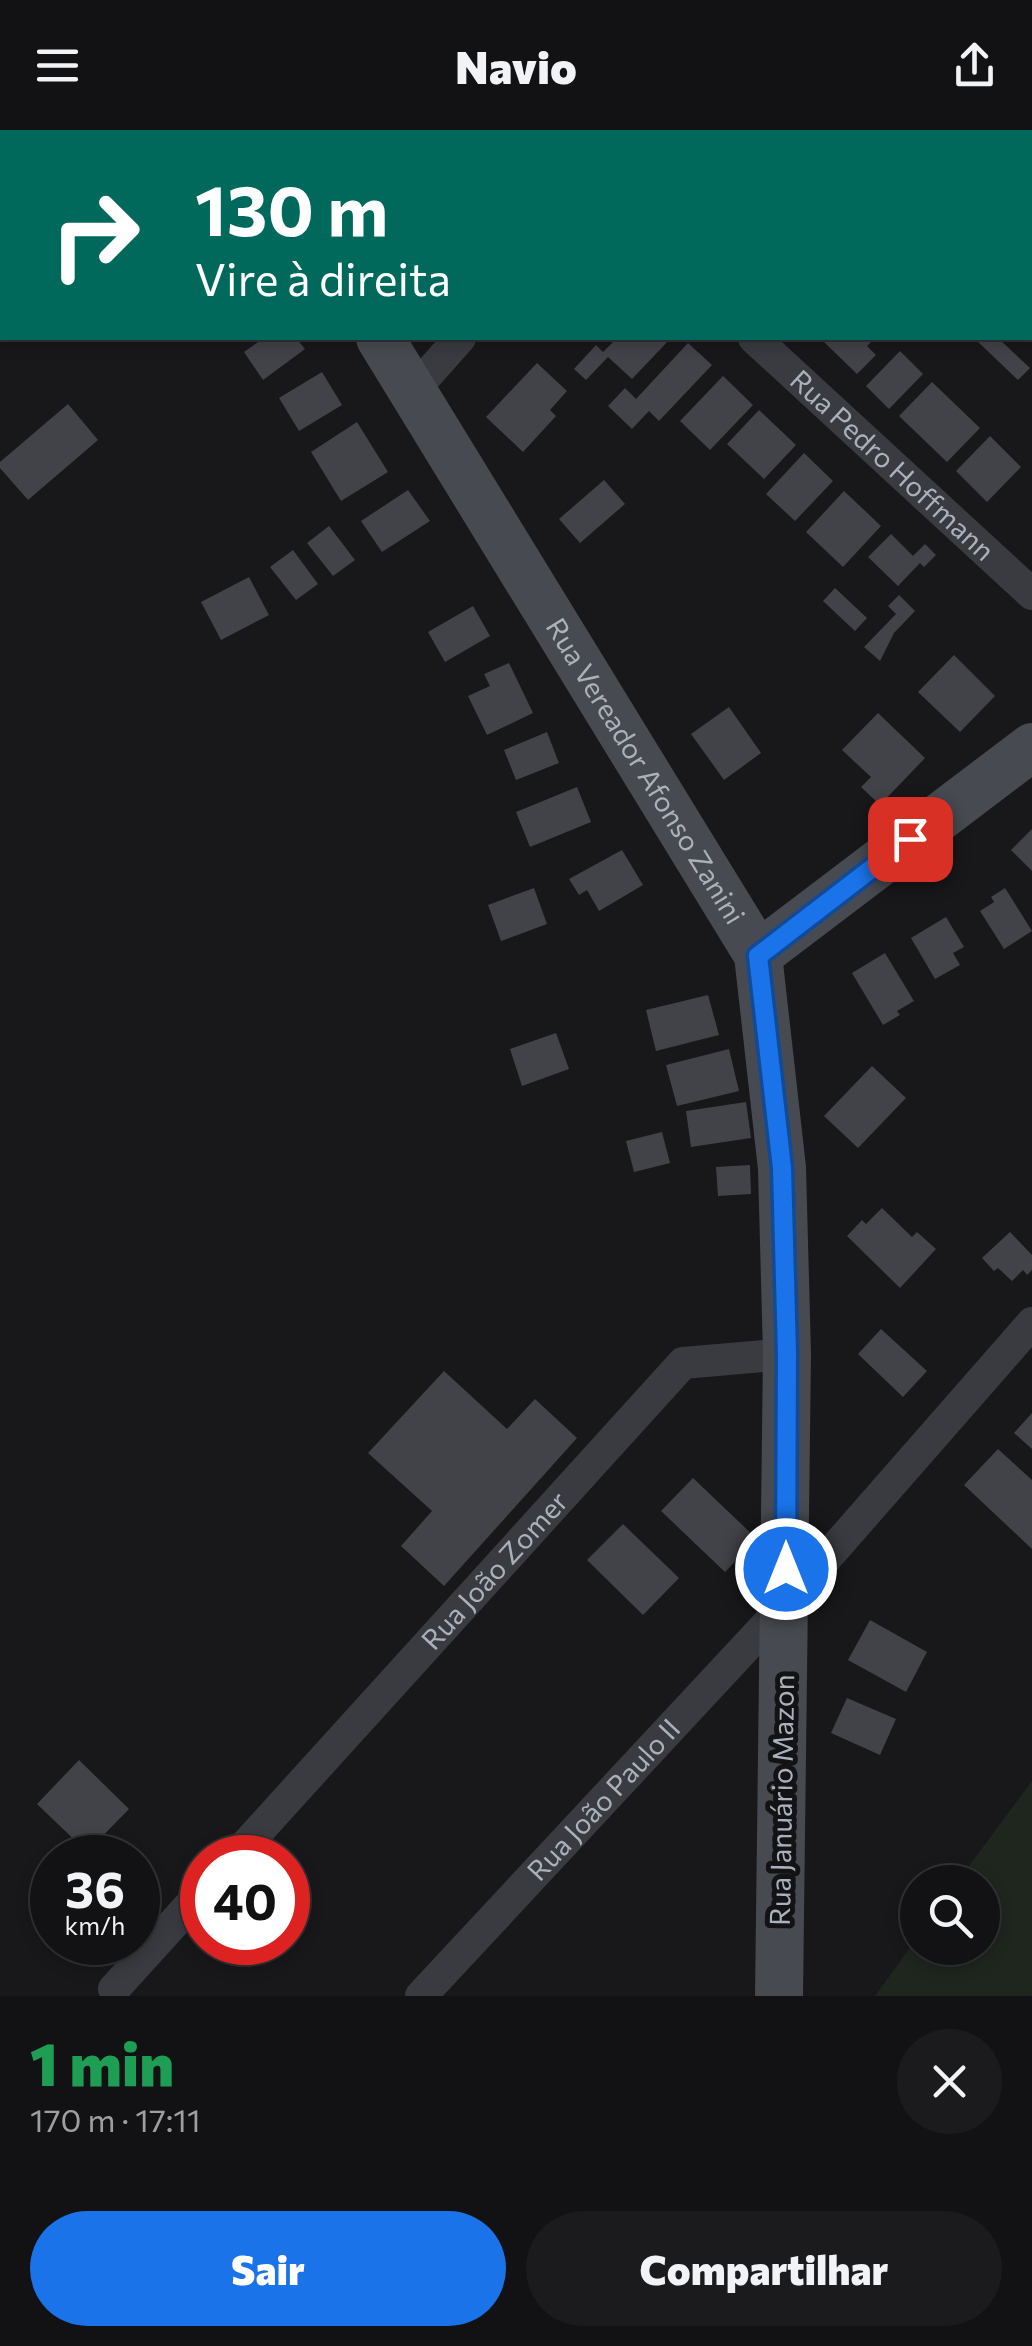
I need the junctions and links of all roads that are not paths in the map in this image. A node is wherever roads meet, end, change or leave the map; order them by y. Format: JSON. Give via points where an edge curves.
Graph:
{"nodes":[{"id":1,"x":381,"y":340,"type":"edge"},
{"id":2,"x":458,"y":340,"type":"edge"},
{"id":3,"x":756,"y":340,"type":"edge"},
{"id":4,"x":413,"y":391,"type":"junction"},
{"id":5,"x":1032,"y":594,"type":"edge"},
{"id":6,"x":1032,"y":746,"type":"edge"},
{"id":7,"x":758,"y":956,"type":"junction"},
{"id":8,"x":1032,"y":1323,"type":"edge"},
{"id":9,"x":787,"y":1354,"type":"junction"},
{"id":10,"x":786,"y":1604,"type":"junction"},
{"id":11,"x":255,"y":1835,"type":"edge"},
{"id":12,"x":180,"y":1916,"type":"edge"},
{"id":13,"x":114,"y":1989,"type":"dead end"},
{"id":14,"x":421,"y":1996,"type":"edge"},
{"id":15,"x":779,"y":1996,"type":"edge"}],
"edges":[{"from":1,"to":4,"type":"street","name":"Rua Vereador Afonso Zanini"},
{"from":2,"to":4,"type":"street"},
{"from":3,"to":5,"type":"street","name":"Rua Pedro Hoffmann"},
{"from":4,"to":7,"type":"street","name":"Rua Vereador Afonso Zanini"},
{"from":6,"to":7,"type":"street"},
{"from":7,"to":9,"type":"street","name":"Rua Vereador Afonso Zanini","via":[[782,1168]]},
{"from":8,"to":10,"type":"street","name":"Rua João Paulo II"},
{"from":9,"to":10,"type":"street","name":"Rua Vereador Afonso Zanini"},
{"from":9,"to":11,"type":"street","name":"Rua João Zomer","via":[[683,1363]]},
{"from":10,"to":14,"type":"street","name":"Rua João Paulo II"},
{"from":10,"to":15,"type":"street","name":"Rua Januário Mazon"},
{"from":12,"to":13,"type":"street"}]}
